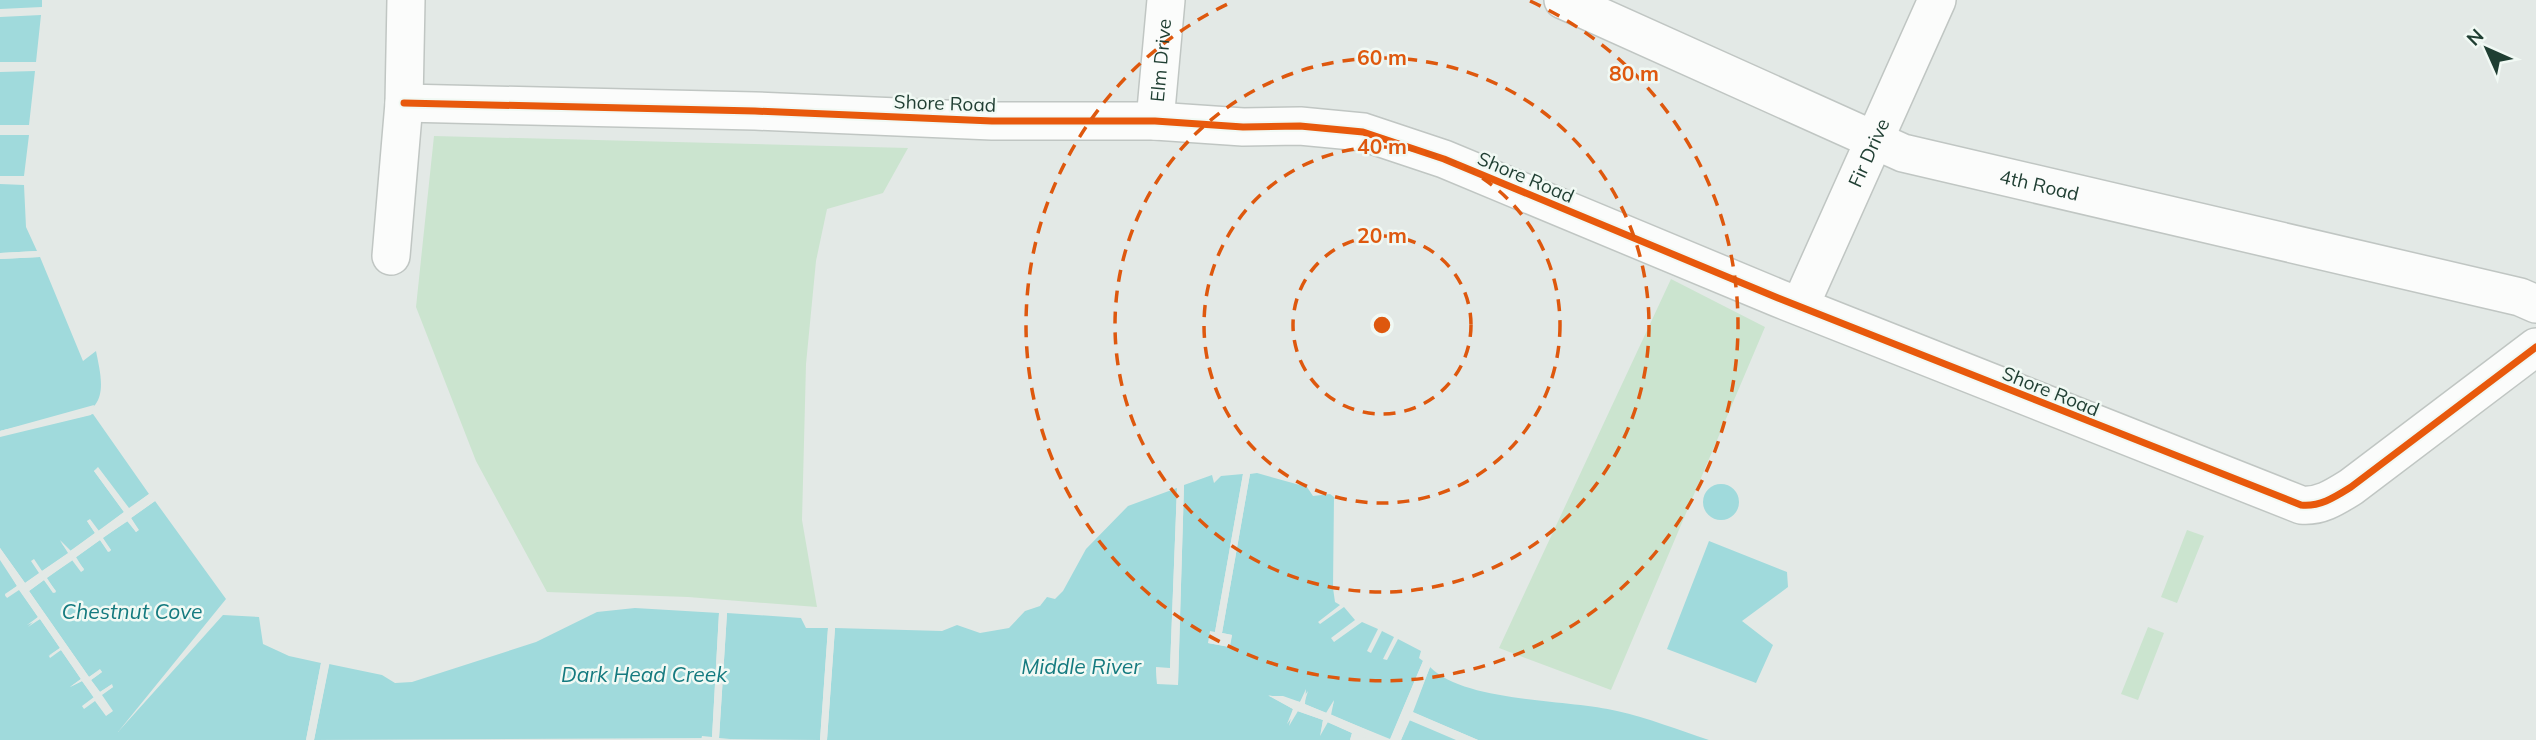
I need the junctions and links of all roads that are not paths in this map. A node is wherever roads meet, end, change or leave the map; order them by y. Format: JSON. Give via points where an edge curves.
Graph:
{"nodes":[{"id":1,"x":406,"y":0,"type":"edge"},
{"id":2,"x":1166,"y":0,"type":"edge"},
{"id":3,"x":1563,"y":0,"type":"edge"},
{"id":4,"x":1937,"y":0,"type":"edge"},
{"id":5,"x":404,"y":103,"type":"junction"},
{"id":6,"x":1155,"y":121,"type":"junction"},
{"id":7,"x":1875,"y":139,"type":"junction"},
{"id":8,"x":391,"y":256,"type":"dead end"},
{"id":9,"x":2536,"y":304,"type":"edge"},
{"id":10,"x":1800,"y":306,"type":"junction"},
{"id":11,"x":2536,"y":347,"type":"edge"}],
"edges":[{"from":1,"to":5,"type":"street"},
{"from":2,"to":6,"type":"street","name":"Elm Drive"},
{"from":3,"to":7,"type":"street","name":"4th Road"},
{"from":4,"to":7,"type":"street","name":"Fir Drive"},
{"from":5,"to":6,"type":"street","name":"Shore Road","via":[[1004,121]]},
{"from":5,"to":8,"type":"street"},
{"from":6,"to":10,"type":"street","name":"Shore Road","via":[[1300,126],[1363,132],[1405,144]]},
{"from":7,"to":9,"type":"street","name":"4th Road","via":[[1903,153]]},
{"from":7,"to":10,"type":"street","name":"Fir Drive"},
{"from":10,"to":11,"type":"street","name":"Shore Road","via":[[2269,495],[2310,506],[2351,487]]}]}
